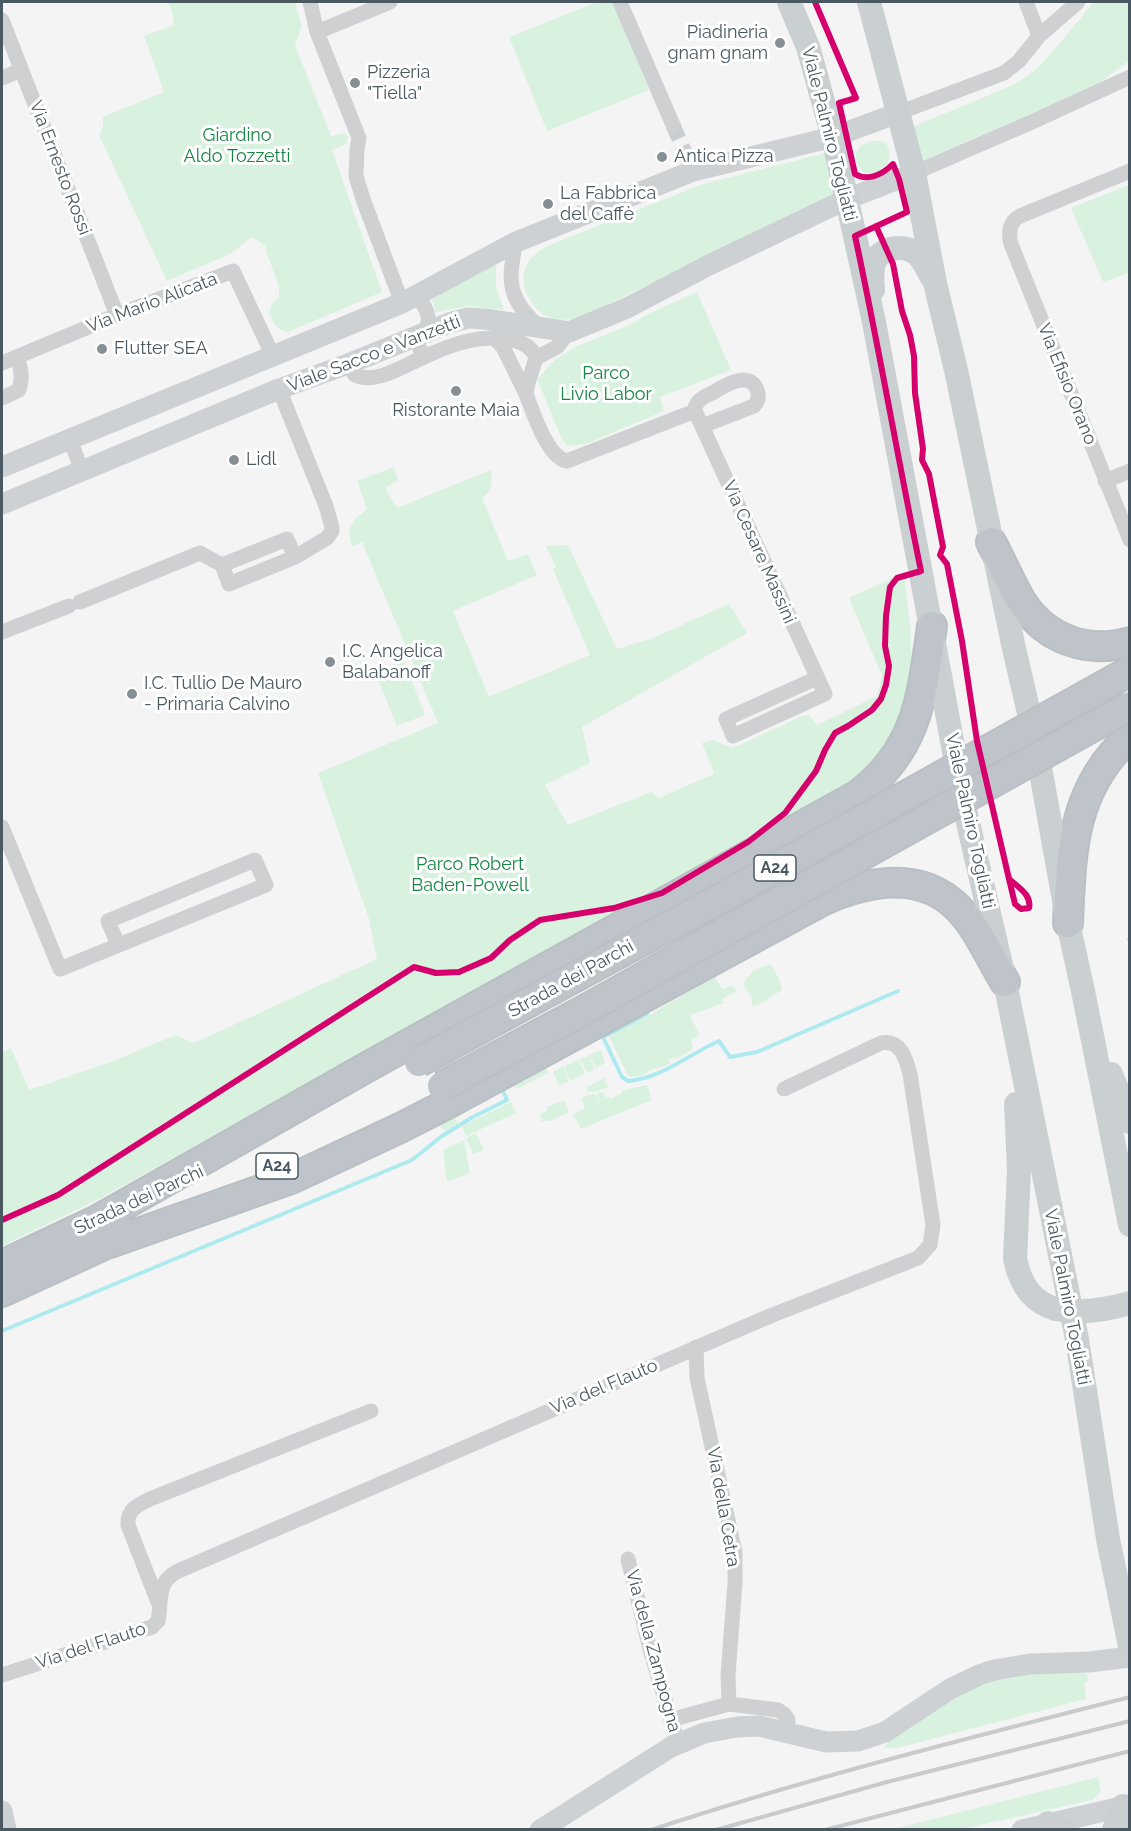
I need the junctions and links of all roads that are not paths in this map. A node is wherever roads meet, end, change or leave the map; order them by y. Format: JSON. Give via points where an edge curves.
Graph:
{"nodes":[{"id":1,"x":310,"y":2,"type":"edge"},
{"id":2,"x":390,"y":2,"type":"edge"},
{"id":3,"x":620,"y":2,"type":"edge"},
{"id":4,"x":789,"y":2,"type":"edge"},
{"id":5,"x":869,"y":2,"type":"edge"},
{"id":6,"x":1026,"y":2,"type":"edge"},
{"id":7,"x":1077,"y":2,"type":"edge"},
{"id":8,"x":2,"y":20,"type":"edge"},
{"id":9,"x":318,"y":32,"type":"junction"},
{"id":10,"x":1039,"y":36,"type":"junction"},
{"id":11,"x":21,"y":70,"type":"junction"},
{"id":12,"x":1130,"y":77,"type":"edge"},
{"id":13,"x":2,"y":78,"type":"edge"},
{"id":14,"x":898,"y":113,"type":"junction"},
{"id":15,"x":673,"y":125,"type":"tunnel mouth"},
{"id":16,"x":833,"y":137,"type":"junction"},
{"id":17,"x":1130,"y":171,"type":"edge"},
{"id":18,"x":914,"y":173,"type":"junction"},
{"id":19,"x":847,"y":199,"type":"junction"},
{"id":20,"x":516,"y":242,"type":"junction"},
{"id":21,"x":935,"y":283,"type":"junction"},
{"id":22,"x":409,"y":299,"type":"junction"},
{"id":23,"x":117,"y":315,"type":"junction"},
{"id":24,"x":874,"y":322,"type":"junction"},
{"id":25,"x":541,"y":329,"type":"junction"},
{"id":26,"x":569,"y":332,"type":"junction"},
{"id":27,"x":420,"y":333,"type":"junction"},
{"id":28,"x":495,"y":339,"type":"junction"},
{"id":29,"x":273,"y":356,"type":"junction"},
{"id":30,"x":17,"y":357,"type":"junction"},
{"id":31,"x":424,"y":357,"type":"junction"},
{"id":32,"x":535,"y":360,"type":"junction"},
{"id":33,"x":2,"y":363,"type":"edge"},
{"id":34,"x":348,"y":364,"type":"junction"},
{"id":35,"x":510,"y":365,"type":"junction"},
{"id":36,"x":279,"y":389,"type":"junction"},
{"id":37,"x":526,"y":394,"type":"junction"},
{"id":38,"x":2,"y":398,"type":"edge"},
{"id":39,"x":695,"y":411,"type":"junction"},
{"id":40,"x":702,"y":426,"type":"junction"},
{"id":41,"x":70,"y":439,"type":"junction"},
{"id":42,"x":2,"y":467,"type":"edge"},
{"id":43,"x":82,"y":471,"type":"junction"},
{"id":44,"x":1130,"y":471,"type":"edge"},
{"id":45,"x":1105,"y":481,"type":"junction"},
{"id":46,"x":2,"y":504,"type":"edge"},
{"id":47,"x":1130,"y":540,"type":"edge"},
{"id":48,"x":991,"y":542,"type":"junction"},
{"id":49,"x":932,"y":626,"type":"junction"},
{"id":50,"x":2,"y":632,"type":"edge"},
{"id":51,"x":1130,"y":642,"type":"edge"},
{"id":52,"x":1130,"y":671,"type":"edge"},
{"id":53,"x":817,"y":678,"type":"junction"},
{"id":54,"x":1130,"y":706,"type":"edge"},
{"id":55,"x":1130,"y":736,"type":"edge"},
{"id":56,"x":2,"y":828,"type":"edge"},
{"id":57,"x":1068,"y":923,"type":"junction"},
{"id":58,"x":118,"y":945,"type":"junction"},
{"id":59,"x":1005,"y":982,"type":"junction"},
{"id":60,"x":1083,"y":991,"type":"junction"},
{"id":61,"x":1014,"y":1033,"type":"junction"},
{"id":62,"x":784,"y":1089,"type":"dead end"},
{"id":63,"x":1130,"y":1122,"type":"edge"},
{"id":64,"x":1130,"y":1225,"type":"edge"},
{"id":65,"x":101,"y":1233,"type":"junction"},
{"id":66,"x":2,"y":1265,"type":"edge"},
{"id":67,"x":2,"y":1292,"type":"edge"},
{"id":68,"x":1130,"y":1303,"type":"edge"},
{"id":69,"x":696,"y":1347,"type":"junction"},
{"id":70,"x":371,"y":1411,"type":"dead end"},
{"id":71,"x":628,"y":1559,"type":"dead end"},
{"id":72,"x":159,"y":1605,"type":"junction"},
{"id":73,"x":1130,"y":1646,"type":"edge"},
{"id":74,"x":1130,"y":1657,"type":"edge"},
{"id":75,"x":2,"y":1675,"type":"edge"},
{"id":76,"x":729,"y":1704,"type":"junction"},
{"id":77,"x":670,"y":1720,"type":"junction"},
{"id":78,"x":787,"y":1733,"type":"junction"},
{"id":79,"x":678,"y":1743,"type":"junction"},
{"id":80,"x":1126,"y":1805,"type":"edge"},
{"id":81,"x":2,"y":1811,"type":"edge"},
{"id":82,"x":1055,"y":1826,"type":"edge"},
{"id":83,"x":6,"y":1830,"type":"edge"},
{"id":84,"x":540,"y":1830,"type":"edge"},
{"id":85,"x":1022,"y":1830,"type":"edge"},
{"id":86,"x":1114,"y":1830,"type":"edge"}],
"edges":[{"from":1,"to":9,"type":"street"},
{"from":2,"to":9,"type":"street"},
{"from":3,"to":15,"type":"street"},
{"from":4,"to":16,"type":"main road","name":"Viale Palmiro Togliatti","via":[[808,47]]},
{"from":5,"to":14,"type":"main road"},
{"from":6,"to":10,"type":"street"},
{"from":7,"to":10,"type":"street"},
{"from":8,"to":11,"type":"street","name":"Via Ernesto Rossi"},
{"from":9,"to":22,"type":"street","via":[[359,138],[356,176]]},
{"from":10,"to":14,"type":"street","via":[[1004,73]]},
{"from":11,"to":13,"type":"street"},
{"from":11,"to":23,"type":"street","name":"Via Ernesto Rossi"},
{"from":12,"to":18,"type":"street"},
{"from":14,"to":16,"type":"street","name":"Viale Sacco e Vanzetti"},
{"from":14,"to":18,"type":"main road"},
{"from":16,"to":19,"type":"main road","name":"Viale Palmiro Togliatti"},
{"from":16,"to":20,"type":"street","name":"Viale Sacco e Vanzetti","via":[[689,162]]},
{"from":17,"to":45,"type":"street","name":"Via Efisio Orano","via":[[1020,216],[1010,227],[1011,244]]},
{"from":18,"to":19,"type":"street","name":"Viale Sacco e Vanzetti"},
{"from":18,"to":21,"type":"main road"},
{"from":19,"to":24,"type":"main road","name":"Viale Palmiro Togliatti"},
{"from":19,"to":26,"type":"street","name":"Viale Sacco e Vanzetti","via":[[627,308]]},
{"from":20,"to":22,"type":"street","name":"Viale Sacco e Vanzetti"},
{"from":20,"to":25,"type":"street","via":[[511,286],[519,306]]},
{"from":21,"to":24,"type":"main road","via":[[915,252],[903,248],[884,252],[872,273]]},
{"from":21,"to":48,"type":"main road"},
{"from":22,"to":27,"type":"street","via":[[427,309],[428,326]]},
{"from":22,"to":29,"type":"street","name":"Viale Sacco e Vanzetti"},
{"from":23,"to":29,"type":"street","name":"Via Mario Alicata","via":[[233,271]]},
{"from":23,"to":30,"type":"street","name":"Via Mario Alicata"},
{"from":24,"to":49,"type":"main road","name":"Viale Palmiro Togliatti"},
{"from":25,"to":26,"type":"street","name":"Viale Sacco e Vanzetti"},
{"from":25,"to":27,"type":"street","name":"Viale Sacco e Vanzetti","via":[[468,318]]},
{"from":26,"to":32,"type":"street","via":[[557,347]]},
{"from":27,"to":31,"type":"street"},
{"from":27,"to":34,"type":"street","name":"Viale Sacco e Vanzetti"},
{"from":28,"to":31,"type":"street","name":"Viale Sacco e Vanzetti","via":[[466,341]]},
{"from":28,"to":32,"type":"street","name":"Viale Sacco e Vanzetti","via":[[524,344],[532,350]]},
{"from":28,"to":35,"type":"street"},
{"from":29,"to":41,"type":"street","name":"Viale Sacco e Vanzetti"},
{"from":30,"to":33,"type":"street","name":"Via Mario Alicata"},
{"from":30,"to":38,"type":"street","via":[[22,371],[19,390]]},
{"from":31,"to":34,"type":"street","name":"Viale Sacco e Vanzetti","via":[[364,378],[355,375]]},
{"from":32,"to":35,"type":"street"},
{"from":32,"to":37,"type":"street"},
{"from":34,"to":36,"type":"street","name":"Viale Sacco e Vanzetti"},
{"from":35,"to":37,"type":"street"},
{"from":36,"to":43,"type":"street","name":"Viale Sacco e Vanzetti"},
{"from":36,"to":50,"type":"street","via":[[326,506],[332,527],[327,538],[295,557],[229,584],[222,565],[200,553]]},
{"from":37,"to":39,"type":"street","via":[[549,447],[557,457],[567,460]]},
{"from":39,"to":40,"type":"street","name":"Via Cesare Massini"},
{"from":39,"to":40,"type":"street","via":[[702,399],[730,383],[745,380],[757,391],[759,397],[754,406]]},
{"from":40,"to":53,"type":"street","name":"Via Cesare Massini"},
{"from":41,"to":42,"type":"street","name":"Viale Sacco e Vanzetti"},
{"from":41,"to":43,"type":"street"},
{"from":43,"to":46,"type":"street","name":"Viale Sacco e Vanzetti"},
{"from":44,"to":45,"type":"street"},
{"from":45,"to":47,"type":"street","name":"Via Efisio Orano"},
{"from":48,"to":51,"type":"highway","via":[[1023,604],[1046,628],[1064,639],[1091,646]]},
{"from":48,"to":57,"type":"main road","via":[[1035,739]]},
{"from":49,"to":59,"type":"main road","name":"Viale Palmiro Togliatti","via":[[965,810]]},
{"from":49,"to":65,"type":"highway","via":[[922,694],[909,733],[885,772],[858,795],[333,1087]]},
{"from":52,"to":65,"type":"highway","name":"Strada dei Parchi","number":"A24","bridge":true,"via":[[754,880]]},
{"from":53,"to":53,"type":"street","via":[[825,694],[733,736],[726,719]]},
{"from":54,"to":65,"type":"highway","name":"Strada dei Parchi","number":"A24","bridge":true,"via":[[586,1009],[368,1124]]},
{"from":55,"to":57,"type":"highway","via":[[1108,758],[1083,806],[1074,839]]},
{"from":56,"to":58,"type":"street","via":[[60,969]]},
{"from":57,"to":60,"type":"main road"},
{"from":58,"to":58,"type":"street","via":[[266,885],[255,860],[108,921]]},
{"from":59,"to":61,"type":"main road","name":"Viale Palmiro Togliatti"},
{"from":59,"to":65,"type":"highway","via":[[969,922],[944,897],[905,883],[850,889],[449,1103],[333,1160],[291,1179]]},
{"from":60,"to":63,"type":"main road"},
{"from":60,"to":64,"type":"main road"},
{"from":61,"to":68,"type":"main road","bridge":true,"via":[[1019,1158],[1017,1271],[1032,1296],[1056,1309],[1088,1311]]},
{"from":61,"to":73,"type":"main road","name":"Viale Palmiro Togliatti","via":[[1077,1339],[1108,1539]]},
{"from":62,"to":69,"type":"street","name":"Via del Flauto","via":[[881,1042],[898,1047],[910,1074],[932,1219],[931,1240],[924,1253],[914,1260]]},
{"from":65,"to":66,"type":"highway","name":"Strada dei Parchi","number":"A24"},
{"from":65,"to":67,"type":"highway","name":"Strada dei Parchi","number":"A24"},
{"from":69,"to":72,"type":"street","name":"Via del Flauto","via":[[176,1572],[163,1585]]},
{"from":69,"to":76,"type":"street","name":"Via della Cetra","via":[[697,1378],[735,1552]]},
{"from":70,"to":72,"type":"street","via":[[133,1508],[128,1525]]},
{"from":71,"to":77,"type":"street","name":"Via della Zampogna"},
{"from":72,"to":75,"type":"street","name":"Via del Flauto","via":[[158,1621],[149,1629]]},
{"from":74,"to":78,"type":"street","via":[[994,1670],[950,1689],[885,1732],[858,1740],[833,1743]]},
{"from":76,"to":77,"type":"street"},
{"from":76,"to":78,"type":"street","via":[[782,1712],[788,1720]]},
{"from":77,"to":79,"type":"street","name":"Via della Zampogna"},
{"from":78,"to":79,"type":"street","via":[[759,1726],[737,1727]]},
{"from":79,"to":84,"type":"street"},
{"from":80,"to":82,"type":"street"},
{"from":80,"to":86,"type":"main road"},
{"from":81,"to":83,"type":"street"},
{"from":82,"to":85,"type":"street"}]}
